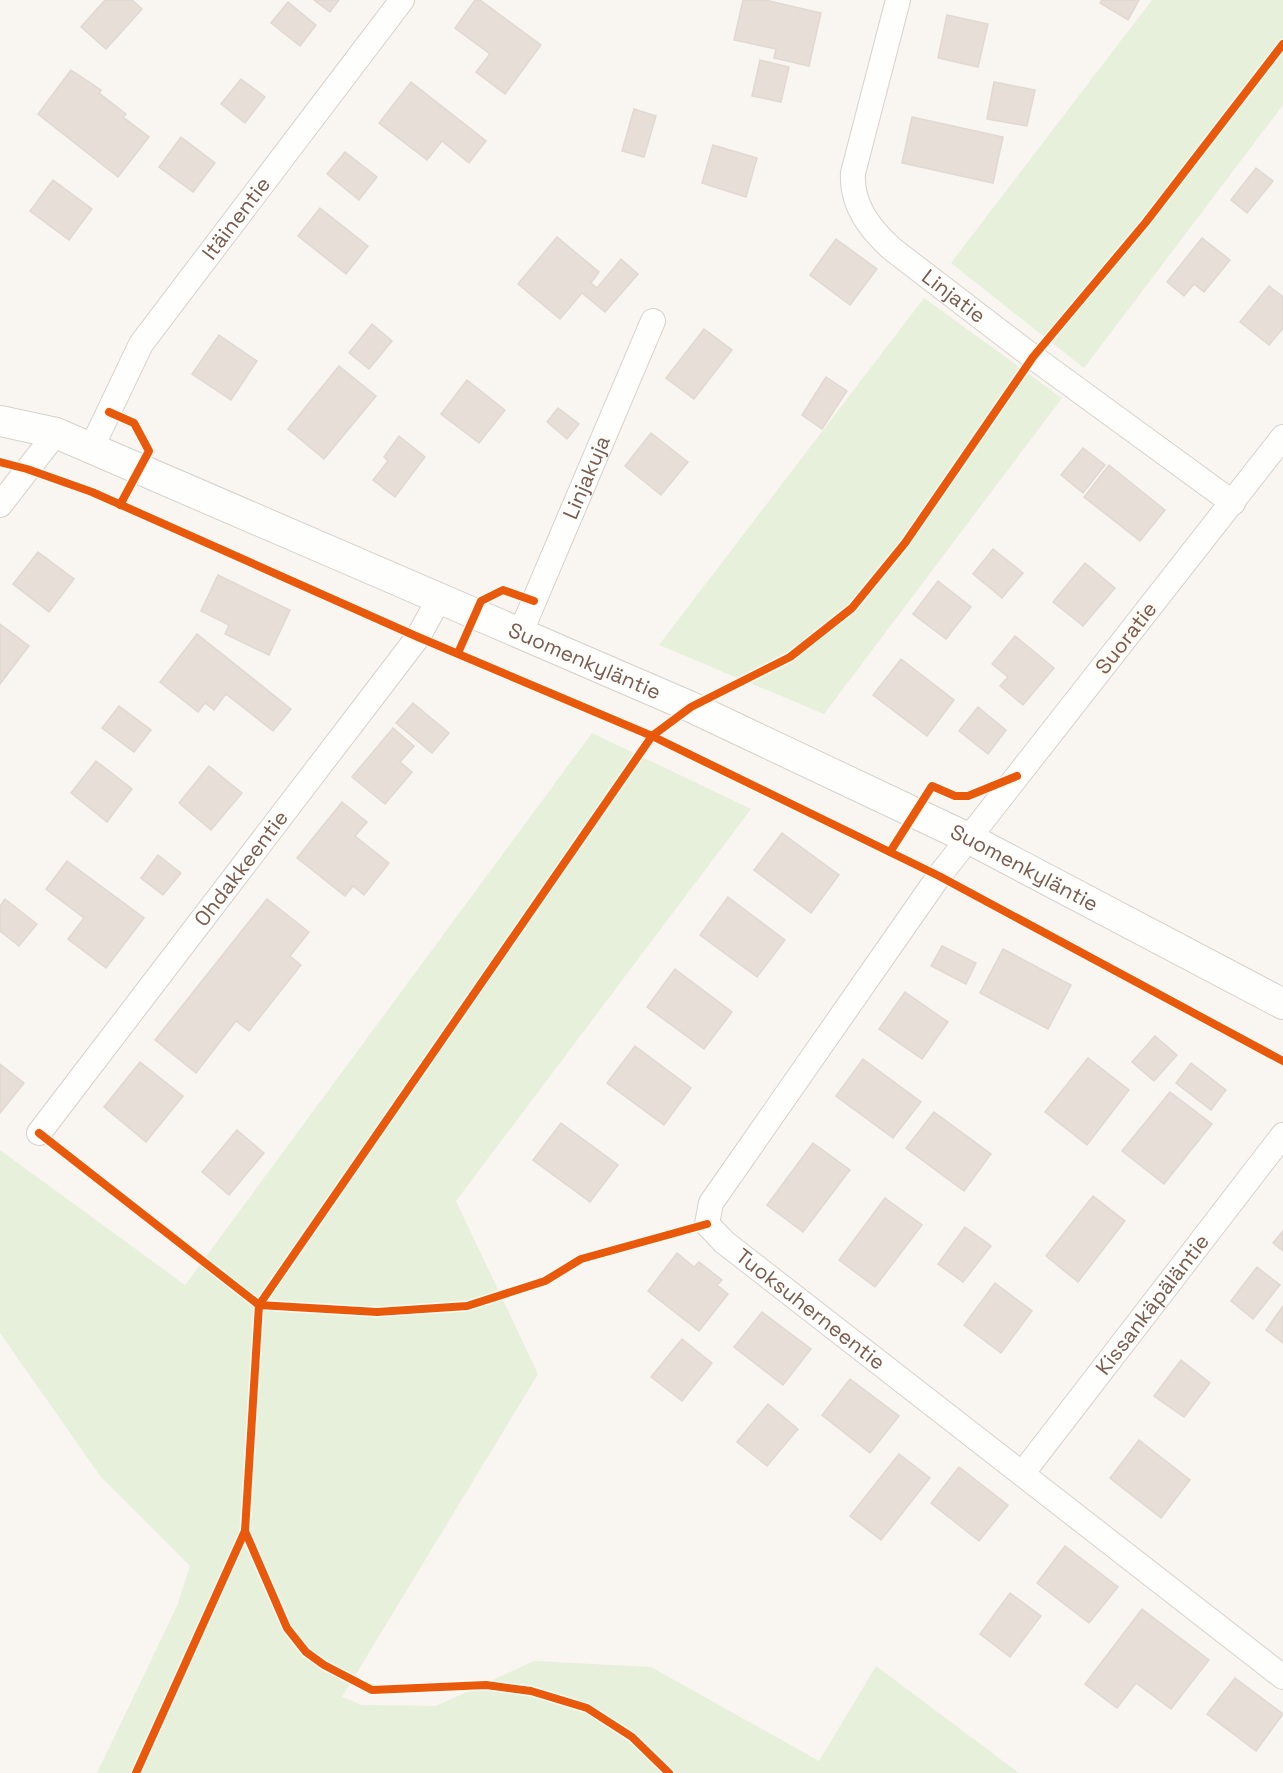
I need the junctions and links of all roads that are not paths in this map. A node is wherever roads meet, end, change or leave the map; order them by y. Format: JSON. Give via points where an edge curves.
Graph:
{"nodes":[{"id":1,"x":402,"y":0,"type":"edge"},
{"id":2,"x":898,"y":0,"type":"edge"},
{"id":3,"x":653,"y":321,"type":"dead end"},
{"id":4,"x":0,"y":421,"type":"edge"},
{"id":5,"x":56,"y":433,"type":"junction"},
{"id":6,"x":1283,"y":437,"type":"edge"},
{"id":7,"x":91,"y":449,"type":"junction"},
{"id":8,"x":1233,"y":503,"type":"junction"},
{"id":9,"x":0,"y":505,"type":"edge"},
{"id":10,"x":440,"y":599,"type":"junction"},
{"id":11,"x":520,"y":634,"type":"junction"},
{"id":12,"x":968,"y":838,"type":"junction"},
{"id":13,"x":1283,"y":1004,"type":"edge"},
{"id":14,"x":39,"y":1133,"type":"dead end"},
{"id":15,"x":1283,"y":1135,"type":"edge"},
{"id":16,"x":1022,"y":1474,"type":"junction"},
{"id":17,"x":1283,"y":1677,"type":"edge"}],
"edges":[{"from":1,"to":7,"type":"street","name":"Itäinentie","via":[[141,344]]},
{"from":2,"to":8,"type":"street","name":"Linjatie","via":[[853,173],[855,199],[864,217],[892,249]]},
{"from":3,"to":11,"type":"street","name":"Linjakuja"},
{"from":4,"to":5,"type":"street","name":"Suomenkyläntie"},
{"from":5,"to":7,"type":"street","name":"Suomenkyläntie"},
{"from":5,"to":9,"type":"street"},
{"from":6,"to":8,"type":"street","name":"Suoratie"},
{"from":7,"to":10,"type":"street","name":"Suomenkyläntie"},
{"from":8,"to":12,"type":"street","name":"Suoratie"},
{"from":10,"to":11,"type":"street","name":"Suomenkyläntie"},
{"from":10,"to":14,"type":"street","name":"Ohdakkeentie","via":[[418,637]]},
{"from":11,"to":12,"type":"street","name":"Suomenkyläntie","via":[[691,707]]},
{"from":12,"to":13,"type":"street","name":"Suomenkyläntie"},
{"from":12,"to":16,"type":"street","name":"Tuoksuherneentie","via":[[711,1203],[707,1224],[724,1242]]},
{"from":15,"to":16,"type":"street","name":"Kissankäpäläntie"},
{"from":16,"to":17,"type":"street","name":"Tuoksuherneentie"}]}
